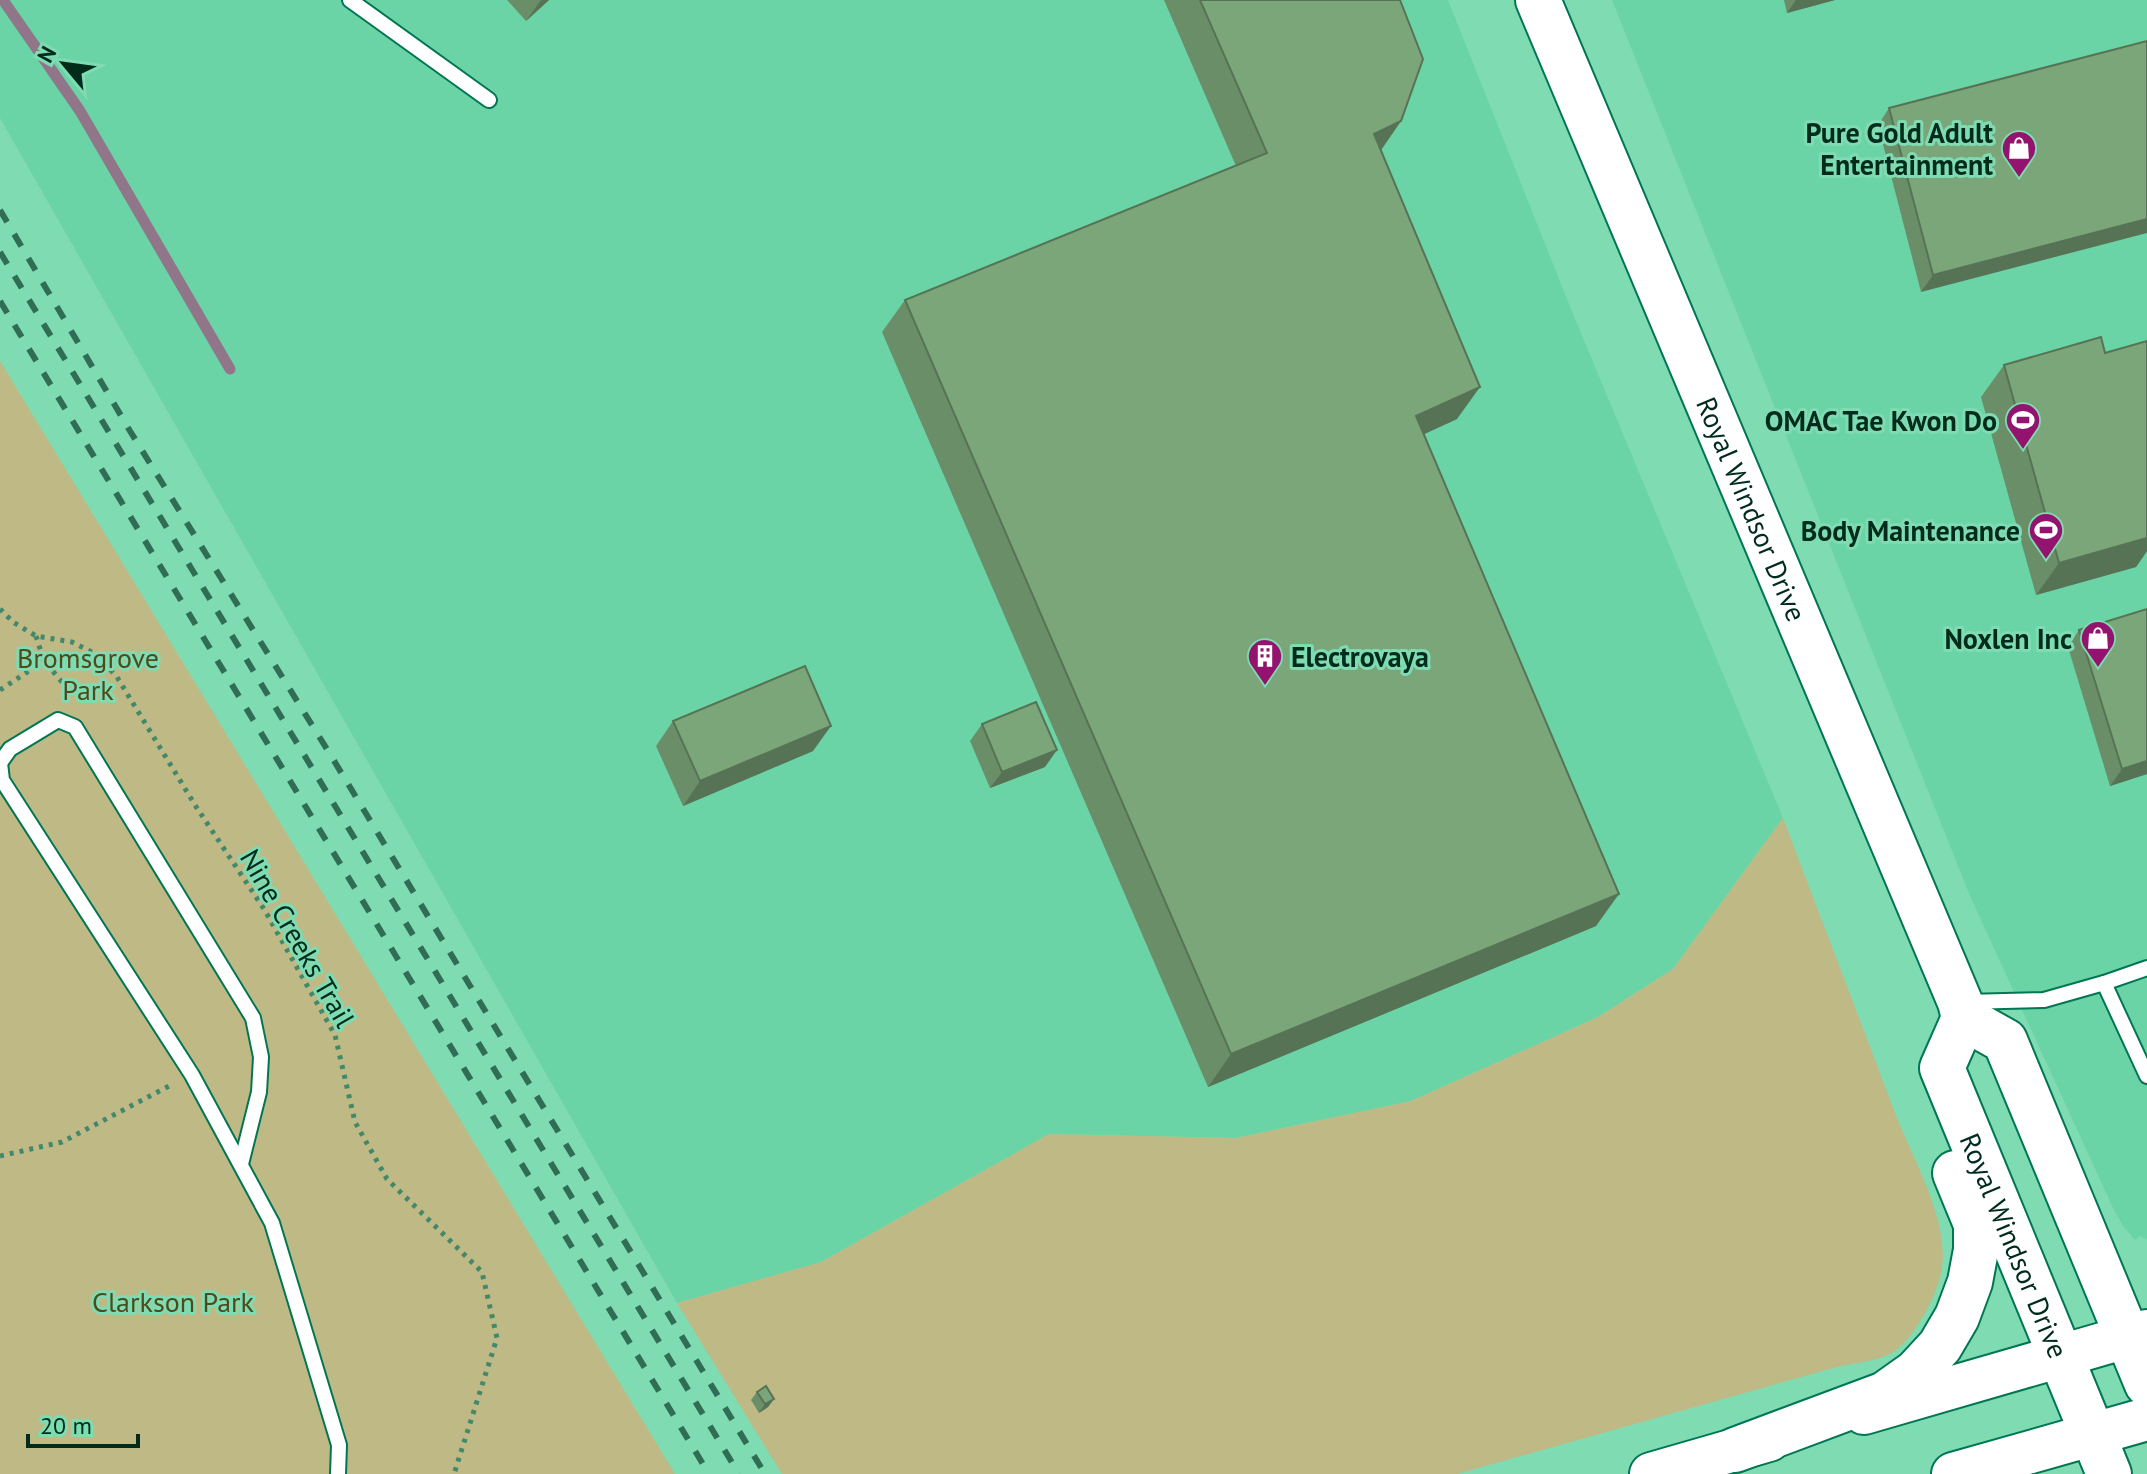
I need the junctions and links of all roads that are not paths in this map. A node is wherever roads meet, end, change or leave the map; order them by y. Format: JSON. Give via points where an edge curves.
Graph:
{"nodes":[{"id":1,"x":350,"y":0,"type":"edge"},
{"id":2,"x":1538,"y":0,"type":"edge"},
{"id":3,"x":489,"y":100,"type":"dead end"},
{"id":4,"x":0,"y":763,"type":"edge"},
{"id":5,"x":2147,"y":968,"type":"edge"},
{"id":6,"x":2104,"y":983,"type":"junction"},
{"id":7,"x":1962,"y":1010,"type":"junction"},
{"id":8,"x":2147,"y":1076,"type":"edge"},
{"id":9,"x":1950,"y":1087,"type":"junction"},
{"id":10,"x":241,"y":1164,"type":"junction"},
{"id":11,"x":2137,"y":1334,"type":"edge"},
{"id":12,"x":2060,"y":1356,"type":"junction"},
{"id":13,"x":2147,"y":1384,"type":"edge"},
{"id":14,"x":2147,"y":1419,"type":"edge"},
{"id":15,"x":2092,"y":1434,"type":"junction"},
{"id":16,"x":1735,"y":1450,"type":"junction"},
{"id":17,"x":338,"y":1474,"type":"edge"},
{"id":18,"x":1651,"y":1474,"type":"edge"},
{"id":19,"x":1953,"y":1474,"type":"edge"},
{"id":20,"x":2109,"y":1474,"type":"edge"}],
"edges":[{"from":1,"to":3,"type":"lane"},
{"from":2,"to":7,"type":"main road","name":"Royal Windsor Drive"},
{"from":4,"to":10,"type":"lane","via":[[2,780],[192,1075]]},
{"from":4,"to":10,"type":"lane","via":[[10,749],[58,720],[75,727],[253,1018],[261,1057],[259,1092]]},
{"from":5,"to":6,"type":"lane"},
{"from":6,"to":7,"type":"lane","via":[[2044,1000]]},
{"from":6,"to":8,"type":"lane"},
{"from":7,"to":9,"type":"main road","name":"Royal Windsor Drive","via":[[1942,1068]]},
{"from":7,"to":11,"type":"main road","via":[[2005,1041]]},
{"from":9,"to":12,"type":"main road","name":"Royal Windsor Drive"},
{"from":9,"to":16,"type":"main road","via":[[1939,1133],[1976,1224],[1976,1250],[1965,1297],[1940,1346],[1885,1394]]},
{"from":10,"to":17,"type":"lane","via":[[272,1223],[339,1445]]},
{"from":11,"to":12,"type":"main road"},
{"from":11,"to":13,"type":"main road"},
{"from":12,"to":15,"type":"main road","name":"Royal Windsor Drive"},
{"from":12,"to":16,"type":"main road"},
{"from":14,"to":15,"type":"main road"},
{"from":15,"to":19,"type":"main road"},
{"from":15,"to":20,"type":"main road","name":"Royal Windsor Drive"},
{"from":16,"to":18,"type":"main road"}]}
